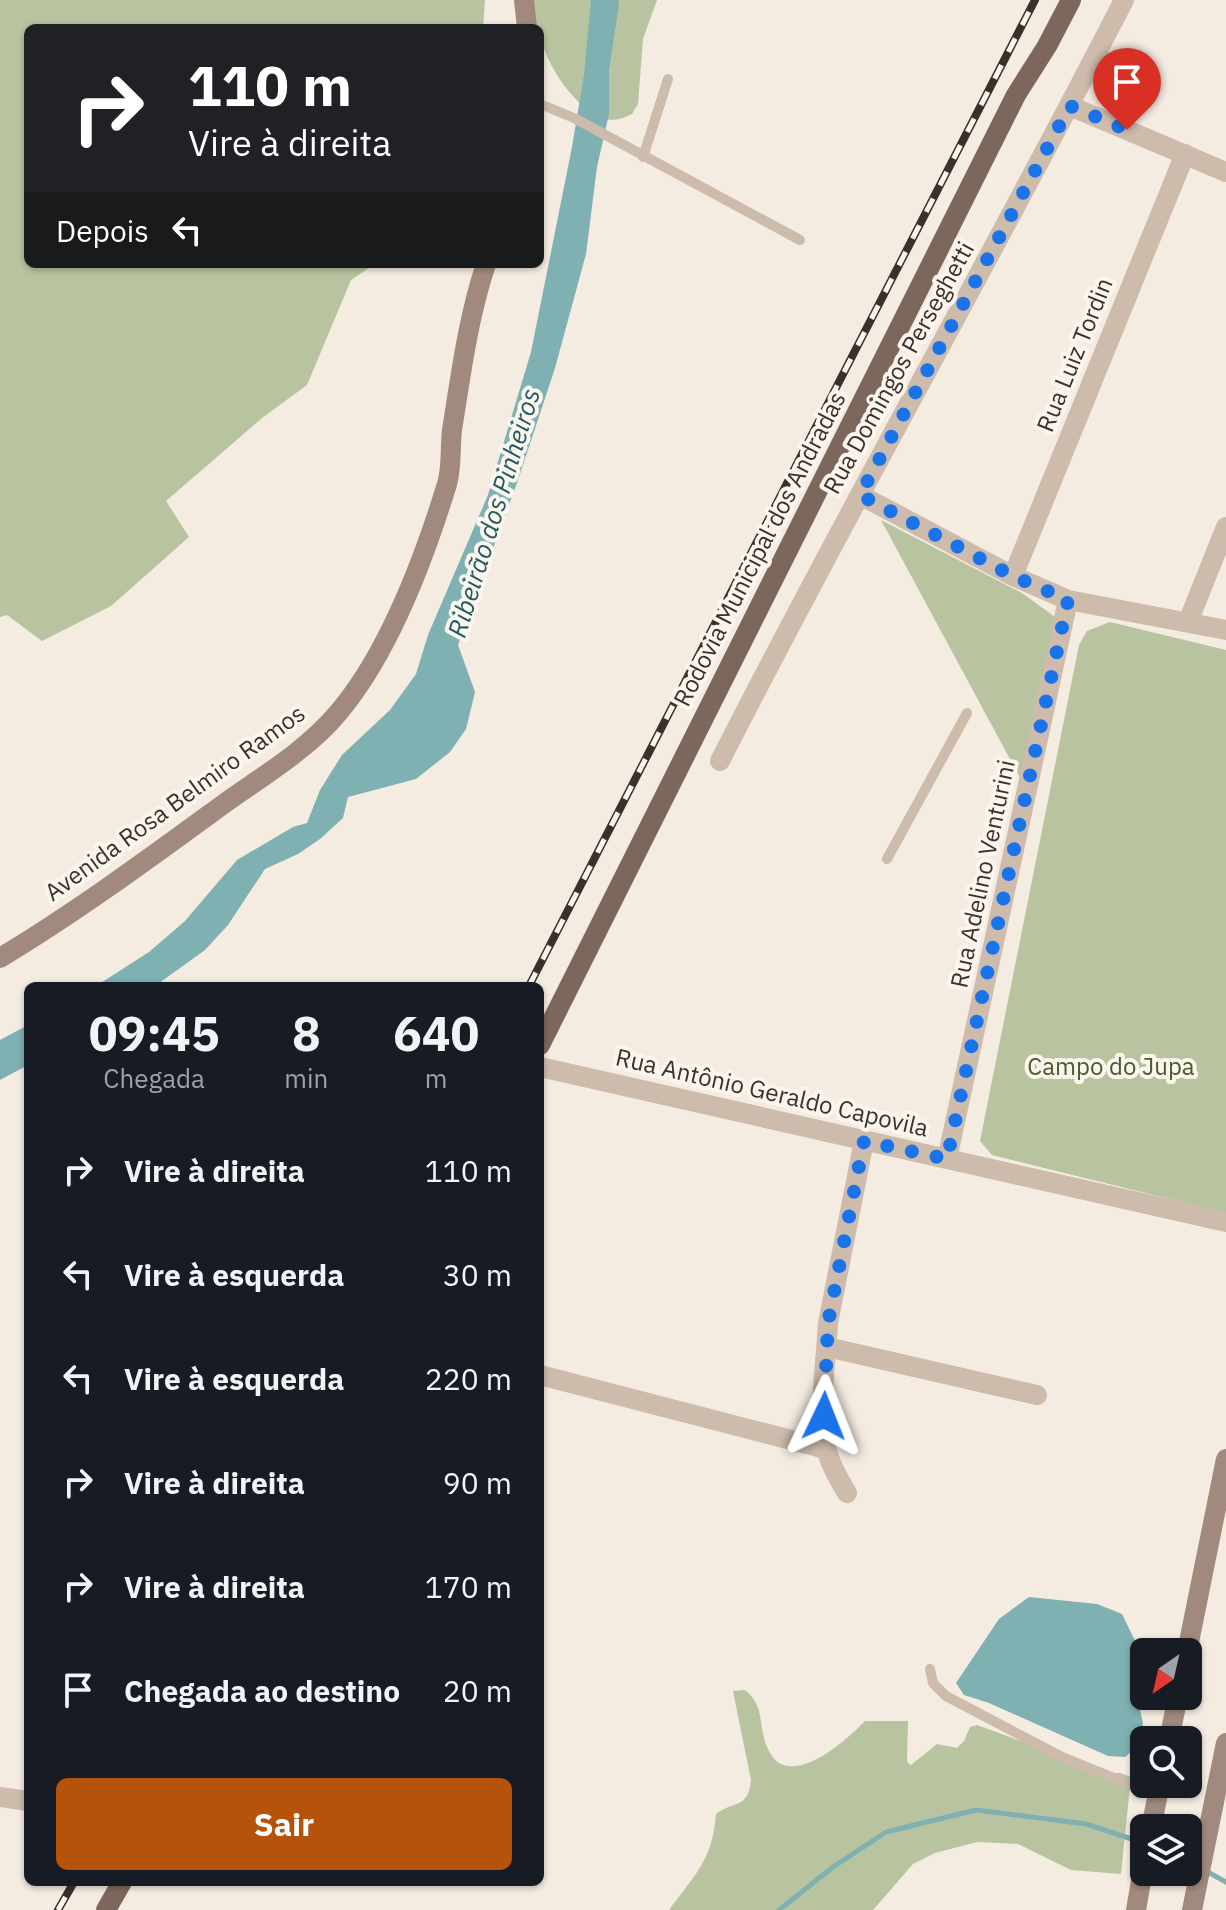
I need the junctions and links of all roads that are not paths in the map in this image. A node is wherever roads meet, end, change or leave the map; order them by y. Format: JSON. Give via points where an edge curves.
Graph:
{"nodes":[{"id":1,"x":524,"y":0,"type":"edge"},
{"id":2,"x":1057,"y":0,"type":"edge"},
{"id":3,"x":1071,"y":0,"type":"edge"},
{"id":4,"x":1124,"y":0,"type":"edge"},
{"id":5,"x":527,"y":24,"type":"edge"},
{"id":6,"x":1026,"y":76,"type":"junction"},
{"id":7,"x":668,"y":79,"type":"dead end"},
{"id":8,"x":544,"y":106,"type":"edge"},
{"id":9,"x":1070,"y":106,"type":"junction"},
{"id":10,"x":1185,"y":154,"type":"junction"},
{"id":11,"x":643,"y":157,"type":"junction"},
{"id":12,"x":1226,"y":172,"type":"edge"},
{"id":13,"x":800,"y":240,"type":"dead end"},
{"id":14,"x":485,"y":268,"type":"edge"},
{"id":15,"x":860,"y":495,"type":"junction"},
{"id":16,"x":1226,"y":527,"type":"edge"},
{"id":17,"x":1013,"y":576,"type":"junction"},
{"id":18,"x":1068,"y":600,"type":"junction"},
{"id":19,"x":1188,"y":622,"type":"junction"},
{"id":20,"x":1226,"y":630,"type":"edge"},
{"id":21,"x":967,"y":713,"type":"dead end"},
{"id":22,"x":720,"y":761,"type":"dead end"},
{"id":23,"x":887,"y":859,"type":"dead end"},
{"id":24,"x":0,"y":958,"type":"edge"},
{"id":25,"x":544,"y":1037,"type":"edge"},
{"id":26,"x":544,"y":1068,"type":"edge"},
{"id":27,"x":864,"y":1141,"type":"junction"},
{"id":28,"x":947,"y":1159,"type":"junction"},
{"id":29,"x":1226,"y":1222,"type":"edge"},
{"id":30,"x":827,"y":1347,"type":"junction"},
{"id":31,"x":544,"y":1376,"type":"edge"},
{"id":32,"x":1037,"y":1395,"type":"dead end"},
{"id":33,"x":826,"y":1449,"type":"junction"},
{"id":34,"x":1226,"y":1459,"type":"edge"},
{"id":35,"x":847,"y":1493,"type":"dead end"},
{"id":36,"x":1190,"y":1638,"type":"edge"},
{"id":37,"x":930,"y":1669,"type":"dead end"},
{"id":38,"x":1226,"y":1743,"type":"edge"},
{"id":39,"x":1130,"y":1780,"type":"edge"},
{"id":40,"x":0,"y":1797,"type":"edge"},
{"id":41,"x":24,"y":1800,"type":"edge"},
{"id":42,"x":120,"y":1886,"type":"edge"},
{"id":43,"x":1140,"y":1886,"type":"edge"},
{"id":44,"x":106,"y":1910,"type":"edge"},
{"id":45,"x":1136,"y":1910,"type":"edge"},
{"id":46,"x":1192,"y":1910,"type":"edge"}],
"edges":[{"from":1,"to":5,"type":"main road"},
{"from":2,"to":6,"type":"main road","name":"Rodovia Municipal dos Andradas"},
{"from":3,"to":6,"type":"main road","name":"Rodovia Municipal dos Andradas"},
{"from":4,"to":9,"type":"street","name":"Rua Domingos Perseghetti"},
{"from":6,"to":25,"type":"main road","name":"Rodovia Municipal dos Andradas"},
{"from":7,"to":11,"type":"lane"},
{"from":8,"to":11,"type":"lane"},
{"from":9,"to":10,"type":"street"},
{"from":9,"to":15,"type":"street","name":"Rua Domingos Perseghetti"},
{"from":10,"to":12,"type":"street"},
{"from":10,"to":17,"type":"street","name":"Rua Luiz Tordin"},
{"from":11,"to":13,"type":"lane"},
{"from":14,"to":24,"type":"main road","name":"Avenida Rosa Belmiro Ramos","via":[[462,369],[448,480],[370,670],[337,715],[299,749]]},
{"from":15,"to":17,"type":"street"},
{"from":15,"to":22,"type":"street","name":"Rua Domingos Perseghetti"},
{"from":16,"to":19,"type":"street"},
{"from":17,"to":18,"type":"street"},
{"from":18,"to":19,"type":"street"},
{"from":18,"to":28,"type":"street","name":"Rua Adelino Venturini"},
{"from":19,"to":20,"type":"street"},
{"from":21,"to":23,"type":"lane"},
{"from":26,"to":27,"type":"street","name":"Rua Antônio Geraldo Capovila"},
{"from":27,"to":28,"type":"street","name":"Rua Antônio Geraldo Capovila"},
{"from":27,"to":30,"type":"street"},
{"from":28,"to":29,"type":"street","name":"Rua Antônio Geraldo Capovila"},
{"from":30,"to":32,"type":"street"},
{"from":30,"to":33,"type":"street"},
{"from":31,"to":33,"type":"street"},
{"from":33,"to":35,"type":"street"},
{"from":34,"to":36,"type":"main road"},
{"from":37,"to":39,"type":"lane","via":[[933,1683],[946,1696],[1062,1757]]},
{"from":38,"to":46,"type":"main road"},
{"from":40,"to":41,"type":"street"},
{"from":42,"to":44,"type":"main road"},
{"from":43,"to":45,"type":"main road"}]}
